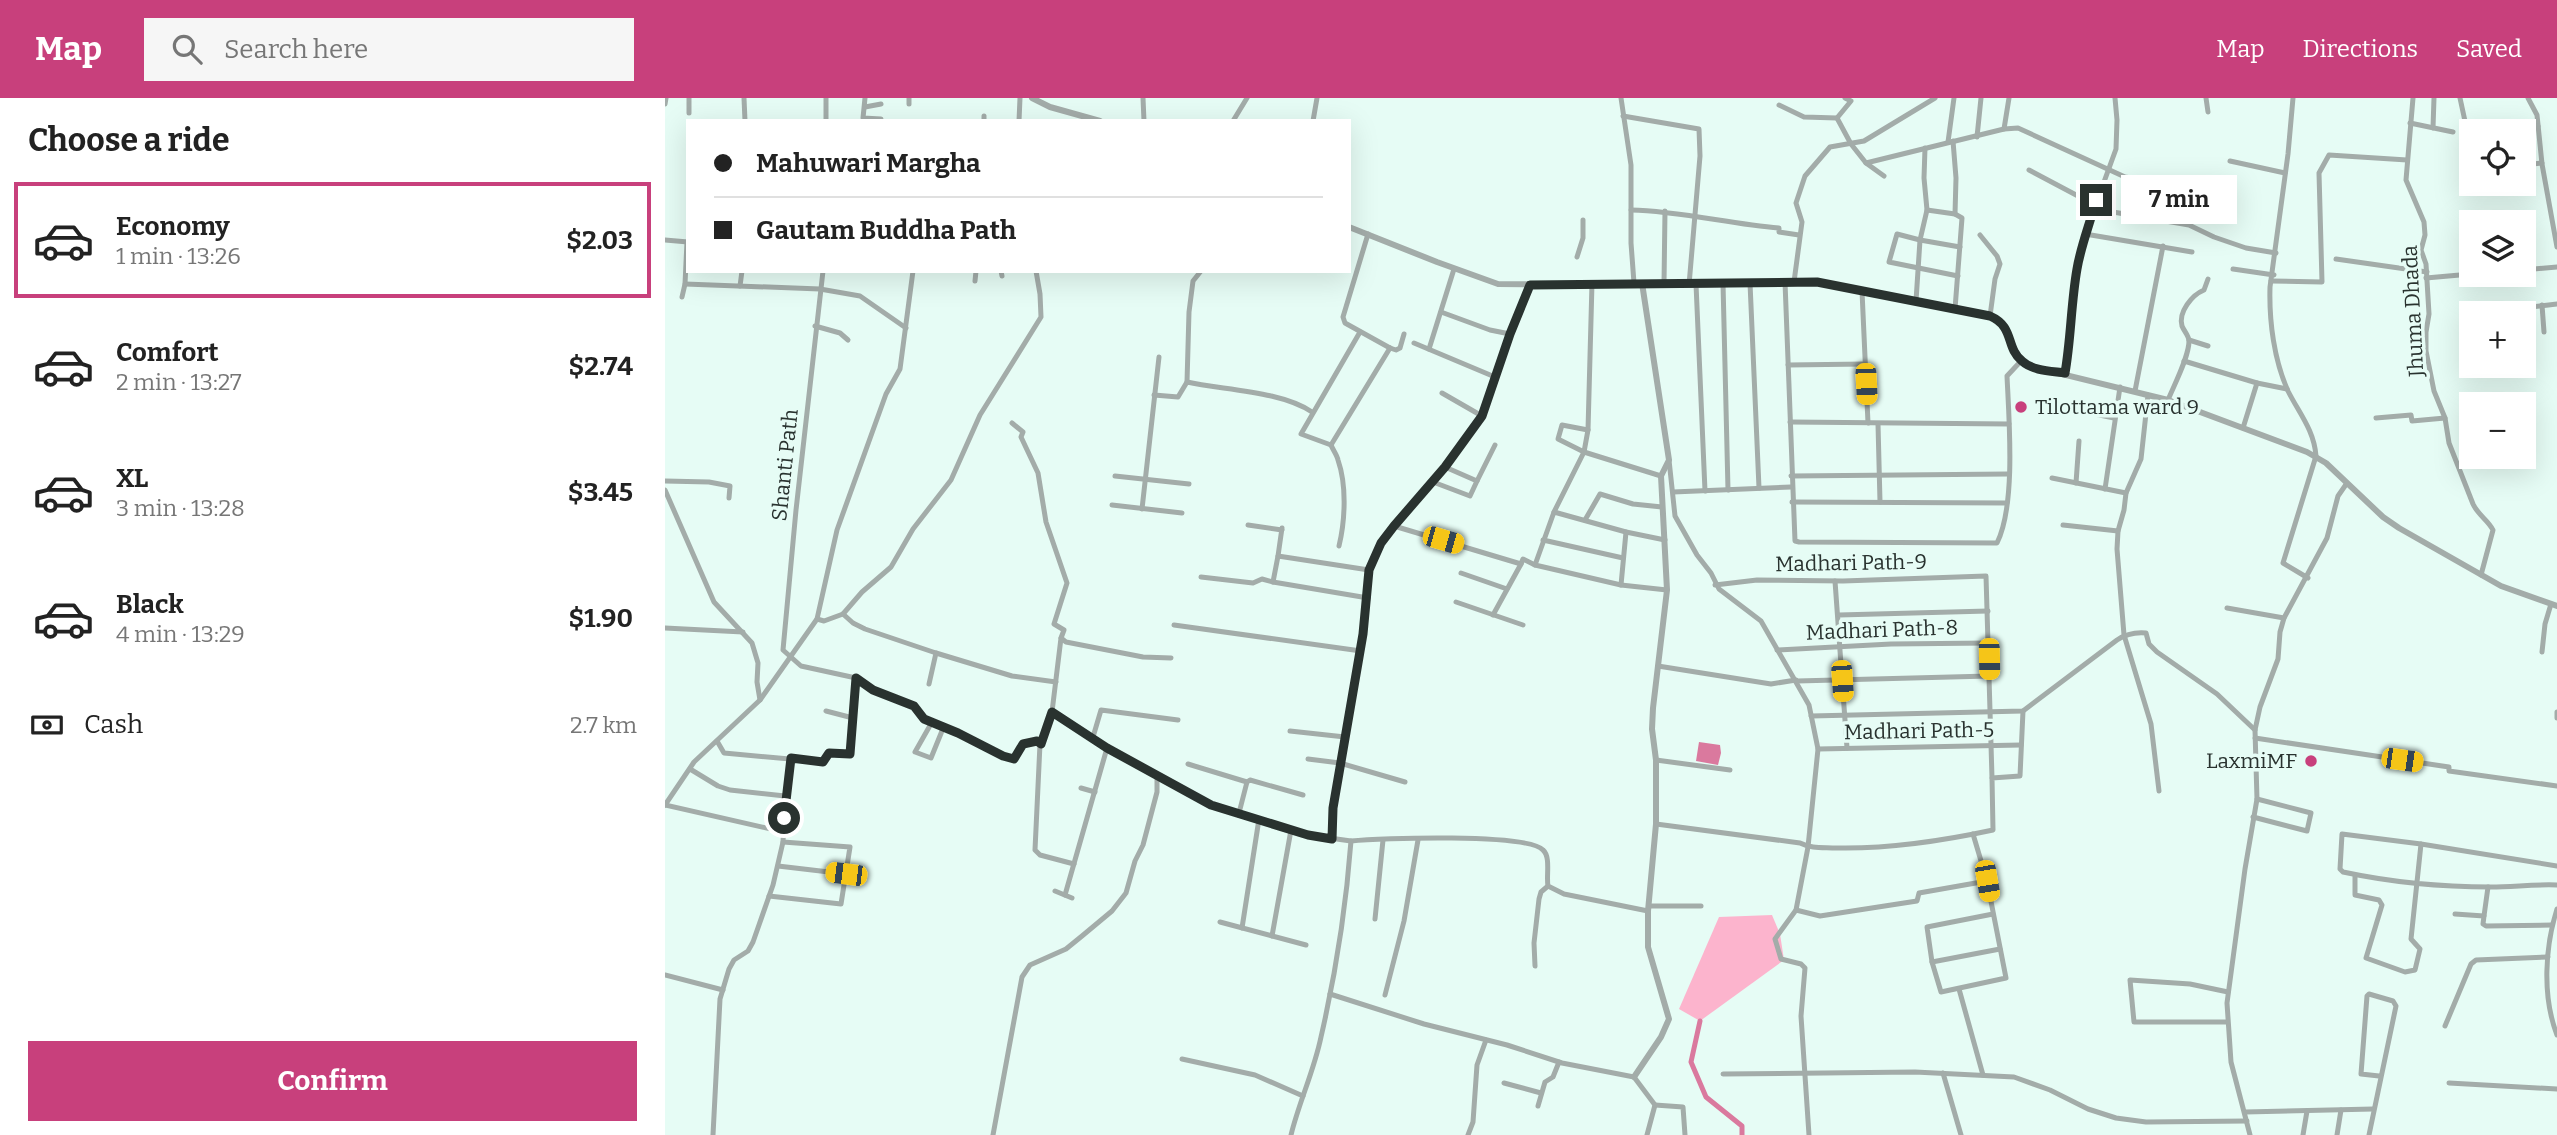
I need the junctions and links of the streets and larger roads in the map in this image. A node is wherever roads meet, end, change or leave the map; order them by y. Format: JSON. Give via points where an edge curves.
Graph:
{"nodes":[{"id":1,"x":666,"y":98,"type":"edge"},
{"id":2,"x":689,"y":98,"type":"edge"},
{"id":3,"x":744,"y":98,"type":"edge"},
{"id":4,"x":826,"y":98,"type":"edge"},
{"id":5,"x":865,"y":98,"type":"edge"},
{"id":6,"x":1020,"y":98,"type":"edge"},
{"id":7,"x":1143,"y":98,"type":"edge"},
{"id":8,"x":1247,"y":98,"type":"edge"},
{"id":9,"x":1317,"y":98,"type":"edge"},
{"id":10,"x":1621,"y":98,"type":"edge"},
{"id":11,"x":1845,"y":98,"type":"edge"},
{"id":12,"x":1935,"y":98,"type":"edge"},
{"id":13,"x":1954,"y":98,"type":"edge"},
{"id":14,"x":1981,"y":98,"type":"edge"},
{"id":15,"x":2009,"y":98,"type":"edge"},
{"id":16,"x":2115,"y":98,"type":"edge"},
{"id":17,"x":2206,"y":98,"type":"edge"},
{"id":18,"x":2293,"y":98,"type":"edge"},
{"id":19,"x":2413,"y":98,"type":"edge"},
{"id":20,"x":2434,"y":98,"type":"edge"},
{"id":21,"x":2460,"y":98,"type":"edge"},
{"id":22,"x":2528,"y":98,"type":"edge"},
{"id":23,"x":1035,"y":99,"type":"edge"},
{"id":24,"x":665,"y":104,"type":"edge"},
{"id":25,"x":881,"y":104,"type":"dead end"},
{"id":26,"x":1779,"y":105,"type":"dead end"},
{"id":27,"x":865,"y":107,"type":"junction"},
{"id":28,"x":2208,"y":112,"type":"dead end"},
{"id":29,"x":689,"y":113,"type":"dead end"},
{"id":30,"x":1623,"y":116,"type":"junction"},
{"id":31,"x":1837,"y":118,"type":"junction"},
{"id":32,"x":745,"y":119,"type":"edge"},
{"id":33,"x":826,"y":119,"type":"edge"},
{"id":34,"x":881,"y":119,"type":"edge"},
{"id":35,"x":1019,"y":119,"type":"edge"},
{"id":36,"x":1094,"y":119,"type":"edge"},
{"id":37,"x":1144,"y":119,"type":"edge"},
{"id":38,"x":1234,"y":119,"type":"edge"},
{"id":39,"x":1313,"y":119,"type":"edge"},
{"id":40,"x":2466,"y":119,"type":"edge"},
{"id":41,"x":2410,"y":123,"type":"junction"},
{"id":42,"x":2538,"y":126,"type":"joint"},
{"id":43,"x":2433,"y":128,"type":"junction"},
{"id":44,"x":2004,"y":129,"type":"junction"},
{"id":45,"x":2453,"y":132,"type":"dead end"},
{"id":46,"x":1977,"y":137,"type":"junction"},
{"id":47,"x":1951,"y":141,"type":"junction"},
{"id":48,"x":1851,"y":145,"type":"junction"},
{"id":49,"x":1925,"y":148,"type":"junction"},
{"id":50,"x":2407,"y":160,"type":"junction"},
{"id":51,"x":2230,"y":161,"type":"dead end"},
{"id":52,"x":1867,"y":163,"type":"junction"},
{"id":53,"x":2542,"y":163,"type":"junction"},
{"id":54,"x":2536,"y":164,"type":"edge"},
{"id":55,"x":2108,"y":168,"type":"junction"},
{"id":56,"x":2029,"y":170,"type":"dead end"},
{"id":57,"x":2285,"y":173,"type":"junction"},
{"id":58,"x":1884,"y":176,"type":"dead end"},
{"id":59,"x":2217,"y":193,"type":"dead end"},
{"id":60,"x":2095,"y":205,"type":"junction"},
{"id":61,"x":1631,"y":210,"type":"junction"},
{"id":62,"x":1665,"y":211,"type":"junction"},
{"id":63,"x":1927,"y":211,"type":"junction"},
{"id":64,"x":1955,"y":214,"type":"junction"},
{"id":65,"x":1695,"y":218,"type":"junction"},
{"id":66,"x":1583,"y":220,"type":"dead end"},
{"id":67,"x":1351,"y":228,"type":"edge"},
{"id":68,"x":1368,"y":234,"type":"junction"},
{"id":69,"x":2085,"y":234,"type":"junction"},
{"id":70,"x":1799,"y":235,"type":"junction"},
{"id":71,"x":1980,"y":236,"type":"dead end"},
{"id":72,"x":665,"y":240,"type":"edge"},
{"id":73,"x":1920,"y":240,"type":"junction"},
{"id":74,"x":686,"y":242,"type":"edge"},
{"id":75,"x":2163,"y":246,"type":"junction"},
{"id":76,"x":1960,"y":247,"type":"junction"},
{"id":77,"x":2557,"y":247,"type":"edge"},
{"id":78,"x":2192,"y":252,"type":"dead end"},
{"id":79,"x":2276,"y":253,"type":"junction"},
{"id":80,"x":1577,"y":257,"type":"dead end"},
{"id":81,"x":2336,"y":259,"type":"dead end"},
{"id":82,"x":2557,"y":267,"type":"edge"},
{"id":83,"x":1918,"y":268,"type":"junction"},
{"id":84,"x":1454,"y":269,"type":"junction"},
{"id":85,"x":2233,"y":269,"type":"dead end"},
{"id":86,"x":2536,"y":269,"type":"edge"},
{"id":87,"x":686,"y":273,"type":"edge"},
{"id":88,"x":742,"y":273,"type":"edge"},
{"id":89,"x":823,"y":273,"type":"edge"},
{"id":90,"x":913,"y":273,"type":"edge"},
{"id":91,"x":976,"y":273,"type":"edge"},
{"id":92,"x":1036,"y":273,"type":"edge"},
{"id":93,"x":1199,"y":273,"type":"edge"},
{"id":94,"x":2459,"y":274,"type":"edge"},
{"id":95,"x":2426,"y":275,"type":"junction"},
{"id":96,"x":1958,"y":276,"type":"junction"},
{"id":97,"x":2272,"y":278,"type":"junction"},
{"id":98,"x":2208,"y":279,"type":"dead end"},
{"id":99,"x":975,"y":281,"type":"dead end"},
{"id":100,"x":1785,"y":282,"type":"junction"},
{"id":101,"x":1794,"y":282,"type":"junction"},
{"id":102,"x":1592,"y":283,"type":"junction"},
{"id":103,"x":1638,"y":283,"type":"junction"},
{"id":104,"x":1723,"y":283,"type":"junction"},
{"id":105,"x":1750,"y":283,"type":"junction"},
{"id":106,"x":685,"y":284,"type":"junction"},
{"id":107,"x":1664,"y":284,"type":"junction"},
{"id":108,"x":1692,"y":284,"type":"junction"},
{"id":109,"x":1530,"y":285,"type":"junction"},
{"id":110,"x":740,"y":286,"type":"junction"},
{"id":111,"x":820,"y":289,"type":"junction"},
{"id":112,"x":1862,"y":291,"type":"junction"},
{"id":113,"x":682,"y":297,"type":"dead end"},
{"id":114,"x":1916,"y":301,"type":"junction"},
{"id":115,"x":2557,"y":304,"type":"edge"},
{"id":116,"x":2542,"y":306,"type":"junction"},
{"id":117,"x":2536,"y":307,"type":"edge"},
{"id":118,"x":1955,"y":309,"type":"junction"},
{"id":119,"x":1441,"y":312,"type":"junction"},
{"id":120,"x":1990,"y":316,"type":"junction"},
{"id":121,"x":815,"y":326,"type":"junction"},
{"id":122,"x":906,"y":328,"type":"junction"},
{"id":123,"x":1360,"y":332,"type":"junction"},
{"id":124,"x":2545,"y":332,"type":"dead end"},
{"id":125,"x":1404,"y":334,"type":"dead end"},
{"id":126,"x":1510,"y":334,"type":"junction"},
{"id":127,"x":849,"y":340,"type":"dead end"},
{"id":128,"x":2189,"y":340,"type":"junction"},
{"id":129,"x":1414,"y":343,"type":"dead end"},
{"id":130,"x":2208,"y":346,"type":"dead end"},
{"id":131,"x":1390,"y":348,"type":"junction"},
{"id":132,"x":1429,"y":349,"type":"junction"},
{"id":133,"x":1159,"y":357,"type":"dead end"},
{"id":134,"x":2021,"y":361,"type":"junction"},
{"id":135,"x":2184,"y":361,"type":"junction"},
{"id":136,"x":1865,"y":364,"type":"junction"},
{"id":137,"x":1788,"y":365,"type":"junction"},
{"id":138,"x":2065,"y":373,"type":"junction"},
{"id":139,"x":1495,"y":377,"type":"junction"},
{"id":140,"x":1187,"y":382,"type":"junction"},
{"id":141,"x":2257,"y":383,"type":"junction"},
{"id":142,"x":2120,"y":387,"type":"junction"},
{"id":143,"x":2287,"y":388,"type":"junction"},
{"id":144,"x":2135,"y":391,"type":"junction"},
{"id":145,"x":1442,"y":393,"type":"dead end"},
{"id":146,"x":1154,"y":395,"type":"junction"},
{"id":147,"x":2148,"y":395,"type":"junction"},
{"id":148,"x":2168,"y":400,"type":"junction"},
{"id":149,"x":2046,"y":404,"type":"dead end"},
{"id":150,"x":1312,"y":412,"type":"junction"},
{"id":151,"x":1482,"y":416,"type":"junction"},
{"id":152,"x":2114,"y":418,"type":"junction"},
{"id":153,"x":2376,"y":418,"type":"dead end"},
{"id":154,"x":2445,"y":418,"type":"junction"},
{"id":155,"x":1790,"y":422,"type":"junction"},
{"id":156,"x":1012,"y":423,"type":"dead end"},
{"id":157,"x":1868,"y":423,"type":"junction"},
{"id":158,"x":1878,"y":424,"type":"junction"},
{"id":159,"x":2009,"y":424,"type":"junction"},
{"id":160,"x":2243,"y":428,"type":"junction"},
{"id":161,"x":1588,"y":430,"type":"junction"},
{"id":162,"x":2079,"y":440,"type":"dead end"},
{"id":163,"x":1495,"y":444,"type":"dead end"},
{"id":164,"x":1331,"y":445,"type":"junction"},
{"id":165,"x":1584,"y":452,"type":"junction"},
{"id":166,"x":2316,"y":456,"type":"junction"},
{"id":167,"x":1669,"y":460,"type":"junction"},
{"id":168,"x":1445,"y":467,"type":"junction"},
{"id":169,"x":2008,"y":474,"type":"junction"},
{"id":170,"x":1878,"y":475,"type":"junction"},
{"id":171,"x":1115,"y":476,"type":"dead end"},
{"id":172,"x":1661,"y":476,"type":"junction"},
{"id":173,"x":1791,"y":477,"type":"junction"},
{"id":174,"x":2052,"y":478,"type":"dead end"},
{"id":175,"x":1146,"y":479,"type":"junction"},
{"id":176,"x":665,"y":481,"type":"edge"},
{"id":177,"x":1477,"y":481,"type":"junction"},
{"id":178,"x":1433,"y":482,"type":"junction"},
{"id":179,"x":2076,"y":483,"type":"junction"},
{"id":180,"x":2347,"y":483,"type":"junction"},
{"id":181,"x":1189,"y":484,"type":"dead end"},
{"id":182,"x":1791,"y":487,"type":"junction"},
{"id":183,"x":1759,"y":488,"type":"junction"},
{"id":184,"x":2105,"y":489,"type":"junction"},
{"id":185,"x":665,"y":490,"type":"edge"},
{"id":186,"x":1728,"y":490,"type":"junction"},
{"id":187,"x":1705,"y":491,"type":"junction"},
{"id":188,"x":1674,"y":492,"type":"junction"},
{"id":189,"x":2126,"y":493,"type":"junction"},
{"id":190,"x":729,"y":498,"type":"dead end"},
{"id":191,"x":1792,"y":502,"type":"junction"},
{"id":192,"x":1880,"y":502,"type":"junction"},
{"id":193,"x":2007,"y":503,"type":"junction"},
{"id":194,"x":1112,"y":505,"type":"dead end"},
{"id":195,"x":1662,"y":507,"type":"junction"},
{"id":196,"x":1142,"y":509,"type":"junction"},
{"id":197,"x":1554,"y":512,"type":"junction"},
{"id":198,"x":1182,"y":513,"type":"dead end"},
{"id":199,"x":1585,"y":520,"type":"junction"},
{"id":200,"x":1248,"y":525,"type":"dead end"},
{"id":201,"x":2063,"y":525,"type":"dead end"},
{"id":202,"x":1394,"y":526,"type":"junction"},
{"id":203,"x":2118,"y":531,"type":"junction"},
{"id":204,"x":1626,"y":532,"type":"junction"},
{"id":205,"x":1543,"y":540,"type":"junction"},
{"id":206,"x":1665,"y":540,"type":"junction"},
{"id":207,"x":1339,"y":547,"type":"dead end"},
{"id":208,"x":1278,"y":556,"type":"junction"},
{"id":209,"x":1623,"y":558,"type":"junction"},
{"id":210,"x":1521,"y":564,"type":"junction"},
{"id":211,"x":1535,"y":565,"type":"junction"},
{"id":212,"x":1369,"y":570,"type":"junction"},
{"id":213,"x":1461,"y":573,"type":"dead end"},
{"id":214,"x":2481,"y":575,"type":"junction"},
{"id":215,"x":1201,"y":577,"type":"dead end"},
{"id":216,"x":2308,"y":578,"type":"junction"},
{"id":217,"x":1835,"y":581,"type":"junction"},
{"id":218,"x":1272,"y":582,"type":"junction"},
{"id":219,"x":1621,"y":585,"type":"junction"},
{"id":220,"x":1715,"y":585,"type":"junction"},
{"id":221,"x":1507,"y":589,"type":"junction"},
{"id":222,"x":1667,"y":590,"type":"junction"},
{"id":223,"x":1368,"y":598,"type":"junction"},
{"id":224,"x":1456,"y":602,"type":"dead end"},
{"id":225,"x":2554,"y":605,"type":"edge"},
{"id":226,"x":2227,"y":608,"type":"dead end"},
{"id":227,"x":1988,"y":611,"type":"junction"},
{"id":228,"x":843,"y":614,"type":"junction"},
{"id":229,"x":1493,"y":615,"type":"junction"},
{"id":230,"x":1839,"y":615,"type":"junction"},
{"id":231,"x":2284,"y":618,"type":"junction"},
{"id":232,"x":817,"y":619,"type":"junction"},
{"id":233,"x":1174,"y":625,"type":"dead end"},
{"id":234,"x":1523,"y":625,"type":"dead end"},
{"id":235,"x":665,"y":628,"type":"edge"},
{"id":236,"x":743,"y":632,"type":"junction"},
{"id":237,"x":2124,"y":635,"type":"junction"},
{"id":238,"x":1061,"y":638,"type":"junction"},
{"id":239,"x":1989,"y":643,"type":"junction"},
{"id":240,"x":1840,"y":647,"type":"junction"},
{"id":241,"x":1361,"y":650,"type":"junction"},
{"id":242,"x":1777,"y":650,"type":"junction"},
{"id":243,"x":2542,"y":652,"type":"dead end"},
{"id":244,"x":936,"y":653,"type":"junction"},
{"id":245,"x":1171,"y":658,"type":"dead end"},
{"id":246,"x":791,"y":659,"type":"junction"},
{"id":247,"x":1658,"y":666,"type":"junction"},
{"id":248,"x":1989,"y":676,"type":"junction"},
{"id":249,"x":856,"y":678,"type":"junction"},
{"id":250,"x":1796,"y":680,"type":"junction"},
{"id":251,"x":1842,"y":681,"type":"junction"},
{"id":252,"x":1056,"y":682,"type":"junction"},
{"id":253,"x":929,"y":684,"type":"dead end"},
{"id":254,"x":760,"y":700,"type":"junction"},
{"id":255,"x":826,"y":710,"type":"dead end"},
{"id":256,"x":2023,"y":711,"type":"junction"},
{"id":257,"x":1052,"y":712,"type":"junction"},
{"id":258,"x":1991,"y":712,"type":"junction"},
{"id":259,"x":2557,"y":712,"type":"edge"},
{"id":260,"x":1844,"y":714,"type":"junction"},
{"id":261,"x":1811,"y":716,"type":"junction"},
{"id":262,"x":853,"y":718,"type":"junction"},
{"id":263,"x":2557,"y":719,"type":"edge"},
{"id":264,"x":1178,"y":720,"type":"dead end"},
{"id":265,"x":932,"y":722,"type":"junction"},
{"id":266,"x":944,"y":726,"type":"junction"},
{"id":267,"x":2255,"y":730,"type":"junction"},
{"id":268,"x":1290,"y":731,"type":"dead end"},
{"id":269,"x":1093,"y":737,"type":"junction"},
{"id":270,"x":1345,"y":737,"type":"junction"},
{"id":271,"x":2255,"y":738,"type":"junction"},
{"id":272,"x":717,"y":741,"type":"junction"},
{"id":273,"x":1041,"y":744,"type":"junction"},
{"id":274,"x":2021,"y":744,"type":"junction"},
{"id":275,"x":1991,"y":746,"type":"junction"},
{"id":276,"x":1107,"y":748,"type":"junction"},
{"id":277,"x":1847,"y":748,"type":"junction"},
{"id":278,"x":1818,"y":749,"type":"junction"},
{"id":279,"x":906,"y":751,"type":"dead end"},
{"id":280,"x":915,"y":752,"type":"junction"},
{"id":281,"x":791,"y":758,"type":"junction"},
{"id":282,"x":1308,"y":759,"type":"dead end"},
{"id":283,"x":1656,"y":760,"type":"junction"},
{"id":284,"x":1340,"y":763,"type":"junction"},
{"id":285,"x":1188,"y":764,"type":"dead end"},
{"id":286,"x":690,"y":769,"type":"junction"},
{"id":287,"x":1730,"y":770,"type":"dead end"},
{"id":288,"x":1157,"y":775,"type":"junction"},
{"id":289,"x":1992,"y":778,"type":"junction"},
{"id":290,"x":1247,"y":782,"type":"junction"},
{"id":291,"x":1405,"y":782,"type":"dead end"},
{"id":292,"x":2557,"y":786,"type":"edge"},
{"id":293,"x":1081,"y":788,"type":"dead end"},
{"id":294,"x":2158,"y":791,"type":"dead end"},
{"id":295,"x":1095,"y":792,"type":"junction"},
{"id":296,"x":1303,"y":795,"type":"dead end"},
{"id":297,"x":785,"y":796,"type":"junction"},
{"id":298,"x":2249,"y":800,"type":"dead end"},
{"id":299,"x":2257,"y":800,"type":"junction"},
{"id":300,"x":665,"y":805,"type":"edge"},
{"id":301,"x":1239,"y":813,"type":"junction"},
{"id":302,"x":2253,"y":817,"type":"junction"},
{"id":303,"x":1259,"y":819,"type":"junction"},
{"id":304,"x":1656,"y":824,"type":"junction"},
{"id":305,"x":1291,"y":830,"type":"junction"},
{"id":306,"x":784,"y":832,"type":"junction"},
{"id":307,"x":1973,"y":834,"type":"junction"},
{"id":308,"x":1332,"y":839,"type":"junction"},
{"id":309,"x":1383,"y":840,"type":"junction"},
{"id":310,"x":1418,"y":840,"type":"junction"},
{"id":311,"x":1351,"y":841,"type":"junction"},
{"id":312,"x":783,"y":842,"type":"junction"},
{"id":313,"x":2421,"y":844,"type":"junction"},
{"id":314,"x":1808,"y":847,"type":"junction"},
{"id":315,"x":1074,"y":864,"type":"junction"},
{"id":316,"x":778,"y":866,"type":"junction"},
{"id":317,"x":2557,"y":866,"type":"edge"},
{"id":318,"x":846,"y":874,"type":"junction"},
{"id":319,"x":2355,"y":875,"type":"junction"},
{"id":320,"x":1987,"y":881,"type":"junction"},
{"id":321,"x":2418,"y":882,"type":"junction"},
{"id":322,"x":2557,"y":885,"type":"edge"},
{"id":323,"x":1548,"y":886,"type":"junction"},
{"id":324,"x":2488,"y":887,"type":"junction"},
{"id":325,"x":1055,"y":891,"type":"dead end"},
{"id":326,"x":1065,"y":895,"type":"junction"},
{"id":327,"x":769,"y":896,"type":"junction"},
{"id":328,"x":1072,"y":898,"type":"dead end"},
{"id":329,"x":1701,"y":906,"type":"dead end"},
{"id":330,"x":1649,"y":909,"type":"junction"},
{"id":331,"x":2557,"y":909,"type":"edge"},
{"id":332,"x":1796,"y":910,"type":"junction"},
{"id":333,"x":1993,"y":914,"type":"junction"},
{"id":334,"x":2455,"y":914,"type":"dead end"},
{"id":335,"x":2484,"y":916,"type":"junction"},
{"id":336,"x":1375,"y":919,"type":"dead end"},
{"id":337,"x":1220,"y":922,"type":"dead end"},
{"id":338,"x":2552,"y":925,"type":"junction"},
{"id":339,"x":1242,"y":928,"type":"junction"},
{"id":340,"x":1272,"y":936,"type":"junction"},
{"id":341,"x":1305,"y":945,"type":"dead end"},
{"id":342,"x":2557,"y":945,"type":"edge"},
{"id":343,"x":2548,"y":946,"type":"junction"},
{"id":344,"x":2000,"y":949,"type":"junction"},
{"id":345,"x":2548,"y":957,"type":"junction"},
{"id":346,"x":1932,"y":962,"type":"junction"},
{"id":347,"x":1535,"y":966,"type":"dead end"},
{"id":348,"x":2548,"y":970,"type":"junction"},
{"id":349,"x":2557,"y":970,"type":"edge"},
{"id":350,"x":665,"y":975,"type":"edge"},
{"id":351,"x":1959,"y":989,"type":"junction"},
{"id":352,"x":723,"y":990,"type":"junction"},
{"id":353,"x":2228,"y":992,"type":"junction"},
{"id":354,"x":1330,"y":994,"type":"junction"},
{"id":355,"x":1385,"y":996,"type":"dead end"},
{"id":356,"x":2549,"y":1001,"type":"junction"},
{"id":357,"x":2557,"y":1001,"type":"edge"},
{"id":358,"x":2227,"y":1022,"type":"junction"},
{"id":359,"x":2445,"y":1026,"type":"dead end"},
{"id":360,"x":2557,"y":1035,"type":"edge"},
{"id":361,"x":1486,"y":1040,"type":"junction"},
{"id":362,"x":1182,"y":1059,"type":"dead end"},
{"id":363,"x":1559,"y":1062,"type":"junction"},
{"id":364,"x":1943,"y":1073,"type":"junction"},
{"id":365,"x":1723,"y":1074,"type":"dead end"},
{"id":366,"x":1803,"y":1074,"type":"junction"},
{"id":367,"x":1983,"y":1075,"type":"junction"},
{"id":368,"x":2379,"y":1076,"type":"junction"},
{"id":369,"x":1634,"y":1077,"type":"junction"},
{"id":370,"x":1504,"y":1083,"type":"dead end"},
{"id":371,"x":2449,"y":1083,"type":"dead end"},
{"id":372,"x":2557,"y":1089,"type":"edge"},
{"id":373,"x":1541,"y":1093,"type":"junction"},
{"id":374,"x":1303,"y":1096,"type":"junction"},
{"id":375,"x":1655,"y":1105,"type":"junction"},
{"id":376,"x":1538,"y":1107,"type":"dead end"},
{"id":377,"x":2341,"y":1110,"type":"junction"},
{"id":378,"x":2373,"y":1110,"type":"junction"},
{"id":379,"x":2307,"y":1111,"type":"junction"},
{"id":380,"x":2245,"y":1112,"type":"junction"},
{"id":381,"x":2247,"y":1121,"type":"junction"},
{"id":382,"x":713,"y":1135,"type":"edge"},
{"id":383,"x":993,"y":1135,"type":"edge"},
{"id":384,"x":1291,"y":1135,"type":"edge"},
{"id":385,"x":1468,"y":1135,"type":"edge"},
{"id":386,"x":1647,"y":1135,"type":"edge"},
{"id":387,"x":1685,"y":1135,"type":"edge"},
{"id":388,"x":1809,"y":1135,"type":"edge"},
{"id":389,"x":1961,"y":1135,"type":"edge"},
{"id":390,"x":2251,"y":1135,"type":"edge"},
{"id":391,"x":2303,"y":1135,"type":"edge"},
{"id":392,"x":2337,"y":1135,"type":"edge"},
{"id":393,"x":2369,"y":1135,"type":"edge"}],
"edges":[{"from":1,"to":24,"type":"street"},
{"from":2,"to":29,"type":"street"},
{"from":3,"to":32,"type":"street"},
{"from":4,"to":33,"type":"street"},
{"from":5,"to":27,"type":"street"},
{"from":6,"to":35,"type":"street"},
{"from":7,"to":37,"type":"street"},
{"from":8,"to":38,"type":"street"},
{"from":9,"to":39,"type":"street"},
{"from":10,"to":30,"type":"street"},
{"from":11,"to":31,"type":"street","via":[[1851,101]]},
{"from":12,"to":48,"type":"street"},
{"from":13,"to":47,"type":"street"},
{"from":14,"to":46,"type":"street"},
{"from":15,"to":44,"type":"street"},
{"from":16,"to":55,"type":"street","via":[[2116,149]]},
{"from":17,"to":28,"type":"street"},
{"from":18,"to":57,"type":"street"},
{"from":19,"to":41,"type":"street","name":"Jhuma Dhada"},
{"from":20,"to":43,"type":"street"},
{"from":21,"to":40,"type":"street"},
{"from":22,"to":42,"type":"street"},
{"from":23,"to":36,"type":"street"},
{"from":25,"to":27,"type":"street"},
{"from":26,"to":31,"type":"street","via":[[1804,117]]},
{"from":27,"to":34,"type":"street","via":[[863,118]]},
{"from":30,"to":61,"type":"street","via":[[1631,165]]},
{"from":30,"to":65,"type":"street","via":[[1699,129]]},
{"from":31,"to":48,"type":"street"},
{"from":41,"to":43,"type":"street"},
{"from":41,"to":50,"type":"street","name":"Jhuma Dhada"},
{"from":42,"to":53,"type":"street"},
{"from":43,"to":45,"type":"street"},
{"from":44,"to":46,"type":"street"},
{"from":44,"to":55,"type":"street","via":[[2018,128]]},
{"from":46,"to":47,"type":"street"},
{"from":47,"to":49,"type":"street"},
{"from":47,"to":64,"type":"street"},
{"from":48,"to":52,"type":"street"},
{"from":48,"to":70,"type":"street","via":[[1830,147],[1805,176],[1796,203],[1802,222]]},
{"from":49,"to":52,"type":"street"},
{"from":49,"to":63,"type":"street"},
{"from":50,"to":95,"type":"street","name":"Jhuma Dhada","via":[[2407,186],[2424,222],[2421,250]]},
{"from":50,"to":97,"type":"street","via":[[2329,155],[2319,173],[2322,282]]},
{"from":51,"to":57,"type":"street"},
{"from":52,"to":58,"type":"street"},
{"from":53,"to":54,"type":"street"},
{"from":53,"to":77,"type":"street"},
{"from":55,"to":59,"type":"street","via":[[2125,177]]},
{"from":55,"to":60,"type":"street"},
{"from":56,"to":60,"type":"street"},
{"from":57,"to":79,"type":"street"},
{"from":60,"to":69,"type":"street"},
{"from":60,"to":79,"type":"street","via":[[2189,225],[2246,248]]},
{"from":61,"to":62,"type":"street"},
{"from":61,"to":103,"type":"street"},
{"from":62,"to":65,"type":"street"},
{"from":62,"to":107,"type":"street"},
{"from":63,"to":64,"type":"street"},
{"from":63,"to":73,"type":"street"},
{"from":64,"to":76,"type":"street","via":[[1962,218]]},
{"from":65,"to":70,"type":"street","via":[[1779,228],[1779,232]]},
{"from":65,"to":108,"type":"street"},
{"from":66,"to":80,"type":"street"},
{"from":67,"to":68,"type":"street"},
{"from":68,"to":84,"type":"street"},
{"from":68,"to":123,"type":"street","via":[[1343,317]]},
{"from":69,"to":75,"type":"street"},
{"from":69,"to":138,"type":"street"},
{"from":70,"to":101,"type":"street"},
{"from":71,"to":120,"type":"street","via":[[2000,264]]},
{"from":72,"to":74,"type":"street"},
{"from":73,"to":76,"type":"street"},
{"from":73,"to":83,"type":"street"},
{"from":73,"to":83,"type":"street","via":[[1898,234],[1889,262]]},
{"from":75,"to":78,"type":"street"},
{"from":75,"to":144,"type":"street"},
{"from":76,"to":96,"type":"street"},
{"from":79,"to":97,"type":"street"},
{"from":81,"to":95,"type":"street"},
{"from":82,"to":86,"type":"street"},
{"from":83,"to":96,"type":"street"},
{"from":83,"to":114,"type":"street"},
{"from":84,"to":109,"type":"street","via":[[1497,284]]},
{"from":84,"to":119,"type":"street"},
{"from":85,"to":97,"type":"street"},
{"from":87,"to":106,"type":"street"},
{"from":88,"to":110,"type":"street"},
{"from":89,"to":111,"type":"street","name":"Shanti Path"},
{"from":90,"to":122,"type":"street"},
{"from":91,"to":99,"type":"street"},
{"from":92,"to":228,"type":"street","via":[[1041,317],[980,415],[951,480],[891,567]]},
{"from":93,"to":140,"type":"street","via":[[1193,281],[1189,312]]},
{"from":94,"to":95,"type":"street"},
{"from":95,"to":154,"type":"street","name":"Jhuma Dhada","via":[[2427,352],[2434,391]]},
{"from":96,"to":118,"type":"street"},
{"from":97,"to":143,"type":"street","via":[[2272,326]]},
{"from":98,"to":128,"type":"street","via":[[2181,316]]},
{"from":100,"to":101,"type":"street"},
{"from":100,"to":105,"type":"street"},
{"from":100,"to":137,"type":"street"},
{"from":101,"to":112,"type":"street"},
{"from":102,"to":103,"type":"street"},
{"from":102,"to":109,"type":"street"},
{"from":102,"to":161,"type":"street"},
{"from":103,"to":107,"type":"street"},
{"from":103,"to":167,"type":"street"},
{"from":104,"to":105,"type":"street"},
{"from":104,"to":108,"type":"street"},
{"from":104,"to":186,"type":"street"},
{"from":105,"to":183,"type":"street"},
{"from":106,"to":110,"type":"street"},
{"from":106,"to":113,"type":"street"},
{"from":107,"to":108,"type":"street"},
{"from":108,"to":187,"type":"street"},
{"from":109,"to":126,"type":"street"},
{"from":110,"to":111,"type":"street"},
{"from":111,"to":121,"type":"street","name":"Shanti Path"},
{"from":111,"to":122,"type":"street","via":[[860,296]]},
{"from":112,"to":114,"type":"street"},
{"from":112,"to":136,"type":"street"},
{"from":114,"to":118,"type":"street"},
{"from":115,"to":116,"type":"street"},
{"from":116,"to":117,"type":"street"},
{"from":116,"to":124,"type":"street"},
{"from":118,"to":120,"type":"street"},
{"from":119,"to":126,"type":"street"},
{"from":119,"to":132,"type":"street"},
{"from":120,"to":134,"type":"street","via":[[2003,324]]},
{"from":121,"to":127,"type":"street","via":[[840,332]]},
{"from":121,"to":246,"type":"street","name":"Shanti Path","via":[[786,604],[783,650]]},
{"from":122,"to":232,"type":"street","via":[[899,369],[837,530]]},
{"from":123,"to":131,"type":"street"},
{"from":123,"to":150,"type":"street"},
{"from":125,"to":131,"type":"street","via":[[1399,348]]},
{"from":126,"to":139,"type":"street"},
{"from":128,"to":130,"type":"street"},
{"from":128,"to":135,"type":"street"},
{"from":129,"to":132,"type":"street"},
{"from":131,"to":164,"type":"street"},
{"from":132,"to":139,"type":"street"},
{"from":133,"to":146,"type":"street"},
{"from":134,"to":138,"type":"street"},
{"from":134,"to":159,"type":"street","via":[[2007,376]]},
{"from":135,"to":141,"type":"street"},
{"from":135,"to":148,"type":"street"},
{"from":136,"to":137,"type":"street"},
{"from":136,"to":157,"type":"street"},
{"from":137,"to":155,"type":"street"},
{"from":138,"to":142,"type":"street"},
{"from":139,"to":151,"type":"street"},
{"from":140,"to":146,"type":"street","via":[[1178,397]]},
{"from":140,"to":150,"type":"street","via":[[1243,390],[1300,404]]},
{"from":141,"to":143,"type":"street"},
{"from":141,"to":160,"type":"street"},
{"from":142,"to":144,"type":"street"},
{"from":142,"to":152,"type":"street"},
{"from":143,"to":166,"type":"street","via":[[2313,435]]},
{"from":144,"to":147,"type":"street"},
{"from":145,"to":151,"type":"street"},
{"from":146,"to":175,"type":"street"},
{"from":147,"to":148,"type":"street"},
{"from":147,"to":189,"type":"street","via":[[2141,459]]},
{"from":148,"to":160,"type":"street"},
{"from":149,"to":152,"type":"street"},
{"from":150,"to":164,"type":"street","via":[[1301,434]]},
{"from":151,"to":168,"type":"street"},
{"from":152,"to":184,"type":"street"},
{"from":153,"to":154,"type":"street"},
{"from":154,"to":214,"type":"street","name":"Jhuma Dhada","via":[[2449,443],[2473,504],[2493,530]]},
{"from":155,"to":157,"type":"street"},
{"from":155,"to":173,"type":"street"},
{"from":156,"to":238,"type":"street","via":[[1023,432],[1021,437],[1038,473],[1046,522],[1067,583],[1054,624],[1064,630]]},
{"from":157,"to":158,"type":"street"},
{"from":158,"to":159,"type":"street"},
{"from":158,"to":170,"type":"street"},
{"from":159,"to":169,"type":"street"},
{"from":160,"to":166,"type":"street"},
{"from":161,"to":165,"type":"street"},
{"from":161,"to":165,"type":"street","via":[[1562,425],[1558,439]]},
{"from":162,"to":179,"type":"street"},
{"from":163,"to":177,"type":"street"},
{"from":164,"to":207,"type":"street","via":[[1342,485]]},
{"from":165,"to":172,"type":"street"},
{"from":165,"to":197,"type":"street"},
{"from":166,"to":180,"type":"street"},
{"from":166,"to":216,"type":"street","via":[[2284,563]]},
{"from":167,"to":172,"type":"street"},
{"from":167,"to":188,"type":"street"},
{"from":168,"to":177,"type":"street"},
{"from":168,"to":178,"type":"street"},
{"from":169,"to":170,"type":"street"},
{"from":169,"to":193,"type":"street"},
{"from":170,"to":173,"type":"street"},
{"from":170,"to":192,"type":"street"},
{"from":171,"to":175,"type":"street"},
{"from":172,"to":195,"type":"street"},
{"from":173,"to":182,"type":"street"},
{"from":174,"to":179,"type":"street"},
{"from":175,"to":181,"type":"street"},
{"from":175,"to":196,"type":"street"},
{"from":176,"to":190,"type":"street","via":[[730,486]]},
{"from":177,"to":178,"type":"street","via":[[1468,497]]},
{"from":178,"to":202,"type":"street"},
{"from":179,"to":184,"type":"street"},
{"from":180,"to":214,"type":"street","via":[[2391,523]]},
{"from":180,"to":216,"type":"street"},
{"from":182,"to":183,"type":"street"},
{"from":182,"to":191,"type":"street"},
{"from":183,"to":186,"type":"street"},
{"from":184,"to":189,"type":"street"},
{"from":185,"to":236,"type":"street","via":[[715,602]]},
{"from":186,"to":187,"type":"street"},
{"from":187,"to":188,"type":"street"},
{"from":188,"to":220,"type":"street","via":[[1675,516]]},
{"from":189,"to":203,"type":"street"},
{"from":191,"to":192,"type":"street"},
{"from":191,"to":193,"type":"street","via":[[1794,541],[1806,543],[1997,543]]},
{"from":192,"to":193,"type":"street"},
{"from":194,"to":196,"type":"street"},
{"from":195,"to":199,"type":"street","via":[[1600,494]]},
{"from":195,"to":206,"type":"street"},
{"from":196,"to":198,"type":"street"},
{"from":197,"to":199,"type":"street"},
{"from":197,"to":205,"type":"street"},
{"from":199,"to":204,"type":"street"},
{"from":200,"to":208,"type":"street","via":[[1282,529]]},
{"from":201,"to":203,"type":"street"},
{"from":202,"to":210,"type":"street"},
{"from":202,"to":212,"type":"street"},
{"from":203,"to":237,"type":"street"},
{"from":204,"to":206,"type":"street"},
{"from":204,"to":209,"type":"street"},
{"from":205,"to":209,"type":"street"},
{"from":205,"to":211,"type":"street"},
{"from":206,"to":222,"type":"street"},
{"from":208,"to":212,"type":"street"},
{"from":208,"to":218,"type":"street"},
{"from":209,"to":219,"type":"street"},
{"from":210,"to":211,"type":"street","via":[[1524,559]]},
{"from":210,"to":221,"type":"street"},
{"from":211,"to":219,"type":"street"},
{"from":212,"to":223,"type":"street"},
{"from":213,"to":221,"type":"street"},
{"from":214,"to":225,"type":"street"},
{"from":215,"to":218,"type":"street"},
{"from":216,"to":231,"type":"street"},
{"from":217,"to":220,"type":"street","name":"Madhari Path-9","via":[[1757,580]]},
{"from":217,"to":227,"type":"street","name":"Madhari Path-9","via":[[1986,576]]},
{"from":217,"to":230,"type":"street"},
{"from":218,"to":223,"type":"street"},
{"from":219,"to":222,"type":"street"},
{"from":220,"to":242,"type":"street","via":[[1761,621]]},
{"from":221,"to":229,"type":"street"},
{"from":222,"to":247,"type":"street"},
{"from":223,"to":241,"type":"street"},
{"from":224,"to":229,"type":"street"},
{"from":225,"to":243,"type":"street","via":[[2545,624]]},
{"from":226,"to":231,"type":"street"},
{"from":227,"to":230,"type":"street"},
{"from":227,"to":239,"type":"street"},
{"from":228,"to":232,"type":"street"},
{"from":228,"to":244,"type":"street","via":[[865,629]]},
{"from":229,"to":234,"type":"street"},
{"from":230,"to":240,"type":"street"},
{"from":231,"to":267,"type":"street","via":[[2279,659]]},
{"from":232,"to":246,"type":"street"},
{"from":233,"to":241,"type":"street"},
{"from":235,"to":236,"type":"street"},
{"from":236,"to":254,"type":"street","via":[[753,643],[758,663]]},
{"from":237,"to":256,"type":"street"},
{"from":237,"to":267,"type":"street","via":[[2146,633],[2157,652],[2217,694]]},
{"from":237,"to":294,"type":"street","via":[[2151,724]]},
{"from":238,"to":245,"type":"street","via":[[1143,657]]},
{"from":238,"to":252,"type":"street"},
{"from":239,"to":240,"type":"street","name":"Madhari Path-8"},
{"from":239,"to":248,"type":"street"},
{"from":240,"to":242,"type":"street","name":"Madhari Path-8"},
{"from":240,"to":251,"type":"street"},
{"from":241,"to":270,"type":"street"},
{"from":242,"to":250,"type":"street"},
{"from":244,"to":252,"type":"street","via":[[1012,677]]},
{"from":244,"to":253,"type":"street"},
{"from":246,"to":249,"type":"street","via":[[801,666]]},
{"from":246,"to":254,"type":"street"},
{"from":247,"to":250,"type":"street","via":[[1771,684]]},
{"from":247,"to":283,"type":"street","via":[[1652,729]]},
{"from":248,"to":251,"type":"street"},
{"from":248,"to":258,"type":"street"},
{"from":249,"to":262,"type":"street"},
{"from":249,"to":265,"type":"street","via":[[914,706]]},
{"from":250,"to":251,"type":"street"},
{"from":250,"to":261,"type":"street"},
{"from":251,"to":260,"type":"street"},
{"from":252,"to":257,"type":"street"},
{"from":254,"to":272,"type":"street"},
{"from":255,"to":262,"type":"street"},
{"from":256,"to":258,"type":"street"},
{"from":256,"to":274,"type":"street"},
{"from":257,"to":269,"type":"street"},
{"from":257,"to":273,"type":"street"},
{"from":258,"to":260,"type":"street"},
{"from":258,"to":275,"type":"street"},
{"from":259,"to":263,"type":"street"},
{"from":260,"to":261,"type":"street"},
{"from":260,"to":277,"type":"street"},
{"from":261,"to":278,"type":"street"},
{"from":262,"to":281,"type":"street","via":[[850,754],[829,753],[823,762]]},
{"from":264,"to":269,"type":"street","via":[[1101,710]]},
{"from":265,"to":266,"type":"street"},
{"from":265,"to":280,"type":"street"},
{"from":266,"to":273,"type":"street","via":[[1014,759],[1023,744]]},
{"from":266,"to":280,"type":"street","via":[[931,758]]},
{"from":267,"to":271,"type":"street"},
{"from":268,"to":270,"type":"street"},
{"from":269,"to":276,"type":"street"},
{"from":270,"to":284,"type":"street"},
{"from":271,"to":292,"type":"street"},
{"from":271,"to":299,"type":"street"},
{"from":272,"to":281,"type":"street","via":[[728,754]]},
{"from":272,"to":286,"type":"street"},
{"from":273,"to":315,"type":"street","via":[[1035,850]]},
{"from":274,"to":275,"type":"street","name":"Madhari Path-5"},
{"from":274,"to":289,"type":"street","via":[[2020,776]]},
{"from":275,"to":277,"type":"street","name":"Madhari Path-5"},
{"from":275,"to":289,"type":"street"},
{"from":276,"to":288,"type":"street"},
{"from":276,"to":295,"type":"street"},
{"from":277,"to":278,"type":"street","name":"Madhari Path-5"},
{"from":278,"to":314,"type":"street"},
{"from":279,"to":280,"type":"street"},
{"from":281,"to":297,"type":"street"},
{"from":282,"to":284,"type":"street"},
{"from":283,"to":287,"type":"street"},
{"from":283,"to":304,"type":"street"},
{"from":284,"to":291,"type":"street"},
{"from":284,"to":308,"type":"street"},
{"from":285,"to":290,"type":"street"},
{"from":286,"to":297,"type":"street","via":[[730,790]]},
{"from":286,"to":300,"type":"street"},
{"from":288,"to":301,"type":"street","via":[[1185,793]]},
{"from":288,"to":383,"type":"street","via":[[1157,792],[1126,893],[1112,911],[1066,949],[1030,965],[1021,977]]},
{"from":289,"to":307,"type":"street","via":[[1993,830]]},
{"from":290,"to":296,"type":"street"},
{"from":290,"to":301,"type":"street"},
{"from":293,"to":295,"type":"street"},
{"from":295,"to":315,"type":"street"},
{"from":297,"to":306,"type":"street"},
{"from":298,"to":299,"type":"street"},
{"from":299,"to":302,"type":"street"},
{"from":299,"to":302,"type":"street","via":[[2311,813],[2307,831]]},
{"from":300,"to":306,"type":"street"},
{"from":301,"to":303,"type":"street"},
{"from":302,"to":353,"type":"street"},
{"from":303,"to":305,"type":"street"},
{"from":303,"to":339,"type":"street"},
{"from":304,"to":314,"type":"street"},
{"from":304,"to":330,"type":"street"},
{"from":305,"to":308,"type":"street"},
{"from":305,"to":340,"type":"street"},
{"from":306,"to":312,"type":"street"},
{"from":307,"to":314,"type":"street","via":[[1923,844]]},
{"from":307,"to":320,"type":"street"},
{"from":308,"to":311,"type":"street"},
{"from":309,"to":310,"type":"street"},
{"from":309,"to":311,"type":"street"},
{"from":309,"to":336,"type":"street"},
{"from":310,"to":323,"type":"street","via":[[1527,842],[1547,856]]},
{"from":310,"to":355,"type":"street"},
{"from":311,"to":354,"type":"street","via":[[1342,935]]},
{"from":312,"to":316,"type":"street"},
{"from":312,"to":318,"type":"street","via":[[850,847]]},
{"from":313,"to":317,"type":"street"},
{"from":313,"to":319,"type":"street","via":[[2342,834],[2340,869]]},
{"from":313,"to":321,"type":"street"},
{"from":314,"to":332,"type":"street"},
{"from":315,"to":326,"type":"street"},
{"from":316,"to":318,"type":"street"},
{"from":316,"to":327,"type":"street"},
{"from":318,"to":327,"type":"street","via":[[841,904]]},
{"from":319,"to":321,"type":"street"},
{"from":319,"to":321,"type":"street","via":[[2355,895],[2379,900],[2382,905],[2366,958],[2405,972],[2415,970],[2419,953],[2411,939]]},
{"from":320,"to":332,"type":"street","via":[[1919,894],[1917,901],[1820,916]]},
{"from":320,"to":333,"type":"street"},
{"from":321,"to":324,"type":"street"},
{"from":322,"to":324,"type":"street"},
{"from":323,"to":330,"type":"street","via":[[1564,894]]},
{"from":323,"to":347,"type":"street","via":[[1539,899]]},
{"from":324,"to":335,"type":"street"},
{"from":325,"to":326,"type":"street"},
{"from":326,"to":328,"type":"street"},
{"from":327,"to":352,"type":"street","via":[[753,942],[734,960]]},
{"from":329,"to":330,"type":"street"},
{"from":330,"to":369,"type":"street","via":[[1648,947],[1668,1024]]},
{"from":331,"to":338,"type":"street"},
{"from":332,"to":366,"type":"street","via":[[1775,939],[1781,959],[1805,968]]},
{"from":333,"to":344,"type":"street"},
{"from":333,"to":346,"type":"street","via":[[1927,927]]},
{"from":334,"to":335,"type":"street"},
{"from":335,"to":338,"type":"street","via":[[2486,926]]},
{"from":337,"to":339,"type":"street"},
{"from":338,"to":343,"type":"street"},
{"from":339,"to":340,"type":"street"},
{"from":340,"to":341,"type":"street"},
{"from":342,"to":343,"type":"street"},
{"from":343,"to":345,"type":"street"},
{"from":344,"to":346,"type":"street"},
{"from":344,"to":351,"type":"street","via":[[2006,978]]},
{"from":345,"to":348,"type":"street"},
{"from":345,"to":359,"type":"street","via":[[2476,960]]},
{"from":346,"to":351,"type":"street","via":[[1940,991]]},
{"from":348,"to":349,"type":"street"},
{"from":348,"to":356,"type":"street"},
{"from":350,"to":352,"type":"street"},
{"from":351,"to":367,"type":"street"},
{"from":352,"to":382,"type":"street"},
{"from":353,"to":358,"type":"street"},
{"from":353,"to":358,"type":"street","via":[[2130,980],[2134,1022]]},
{"from":354,"to":361,"type":"street"},
{"from":354,"to":374,"type":"street"},
{"from":356,"to":357,"type":"street"},
{"from":356,"to":360,"type":"street"},
{"from":358,"to":380,"type":"street","via":[[2231,1062]]},
{"from":361,"to":363,"type":"street"},
{"from":361,"to":385,"type":"street","via":[[1477,1065]]},
{"from":362,"to":374,"type":"street","via":[[1255,1075]]},
{"from":363,"to":369,"type":"street"},
{"from":363,"to":373,"type":"street"},
{"from":364,"to":366,"type":"street"},
{"from":364,"to":367,"type":"street"},
{"from":364,"to":389,"type":"street"},
{"from":365,"to":366,"type":"street"},
{"from":366,"to":388,"type":"street"},
{"from":367,"to":381,"type":"street","via":[[2024,1079],[2095,1112],[2135,1122]]},
{"from":368,"to":368,"type":"street","via":[[2361,1074],[2369,994],[2396,1002]]},
{"from":368,"to":378,"type":"street"},
{"from":369,"to":375,"type":"street"},
{"from":370,"to":373,"type":"street"},
{"from":371,"to":372,"type":"street"},
{"from":373,"to":376,"type":"street"},
{"from":374,"to":384,"type":"street"},
{"from":375,"to":386,"type":"street"},
{"from":375,"to":387,"type":"street","via":[[1683,1107]]},
{"from":377,"to":378,"type":"street"},
{"from":377,"to":379,"type":"street"},
{"from":377,"to":392,"type":"street"},
{"from":378,"to":393,"type":"street"},
{"from":379,"to":380,"type":"street"},
{"from":379,"to":391,"type":"street"},
{"from":380,"to":381,"type":"street"},
{"from":381,"to":390,"type":"street"}]}
